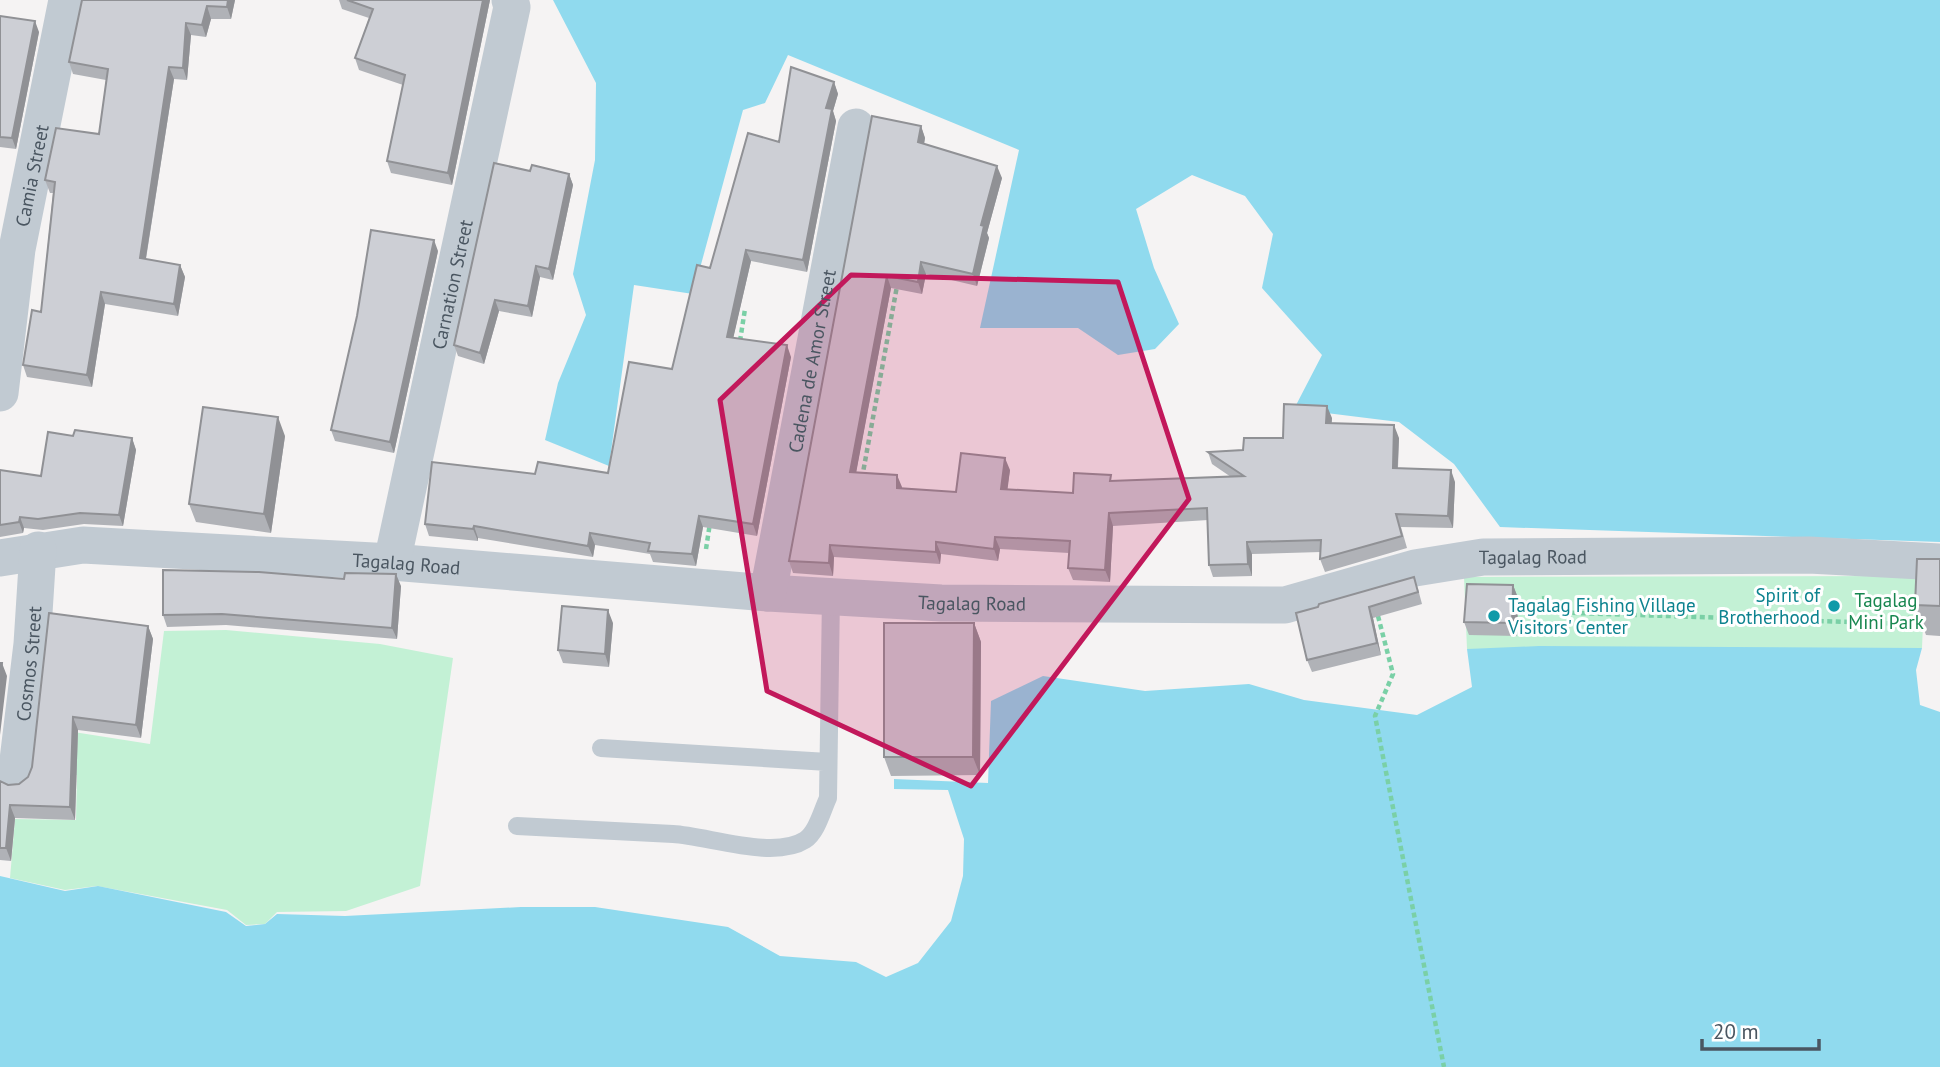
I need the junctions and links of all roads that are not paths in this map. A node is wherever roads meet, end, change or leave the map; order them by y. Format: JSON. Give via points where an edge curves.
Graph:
{"nodes":[{"id":1,"x":67,"y":0,"type":"edge"},
{"id":2,"x":511,"y":4,"type":"edge"},
{"id":3,"x":856,"y":127,"type":"dead end"},
{"id":4,"x":0,"y":393,"type":"edge"},
{"id":5,"x":38,"y":550,"type":"junction"},
{"id":6,"x":0,"y":558,"type":"edge"},
{"id":7,"x":392,"y":562,"type":"junction"},
{"id":8,"x":1940,"y":562,"type":"edge"},
{"id":9,"x":768,"y":593,"type":"junction"},
{"id":10,"x":831,"y":596,"type":"junction"},
{"id":11,"x":601,"y":748,"type":"dead end"},
{"id":12,"x":828,"y":762,"type":"junction"},
{"id":13,"x":16,"y":777,"type":"dead end"},
{"id":14,"x":517,"y":826,"type":"dead end"}],
"edges":[{"from":1,"to":4,"type":"street","name":"Camia Street","via":[[18,249]]},
{"from":2,"to":7,"type":"street","name":"Carnation Street"},
{"from":3,"to":9,"type":"street","name":"Cadena de Amor Street"},
{"from":5,"to":6,"type":"street","name":"Tagalag Road"},
{"from":5,"to":7,"type":"street","name":"Tagalag Road","via":[[83,545]]},
{"from":5,"to":13,"type":"street","name":"Cosmos Street"},
{"from":7,"to":9,"type":"street","name":"Tagalag Road"},
{"from":8,"to":10,"type":"street","name":"Tagalag Road","via":[[1808,555],[1483,556],[1415,568],[1285,605],[941,603]]},
{"from":9,"to":10,"type":"street","name":"Tagalag Road"},
{"from":10,"to":12,"type":"lane"},
{"from":11,"to":12,"type":"lane"},
{"from":12,"to":14,"type":"lane","via":[[828,798],[815,828],[806,840],[787,847],[676,834]]}]}
